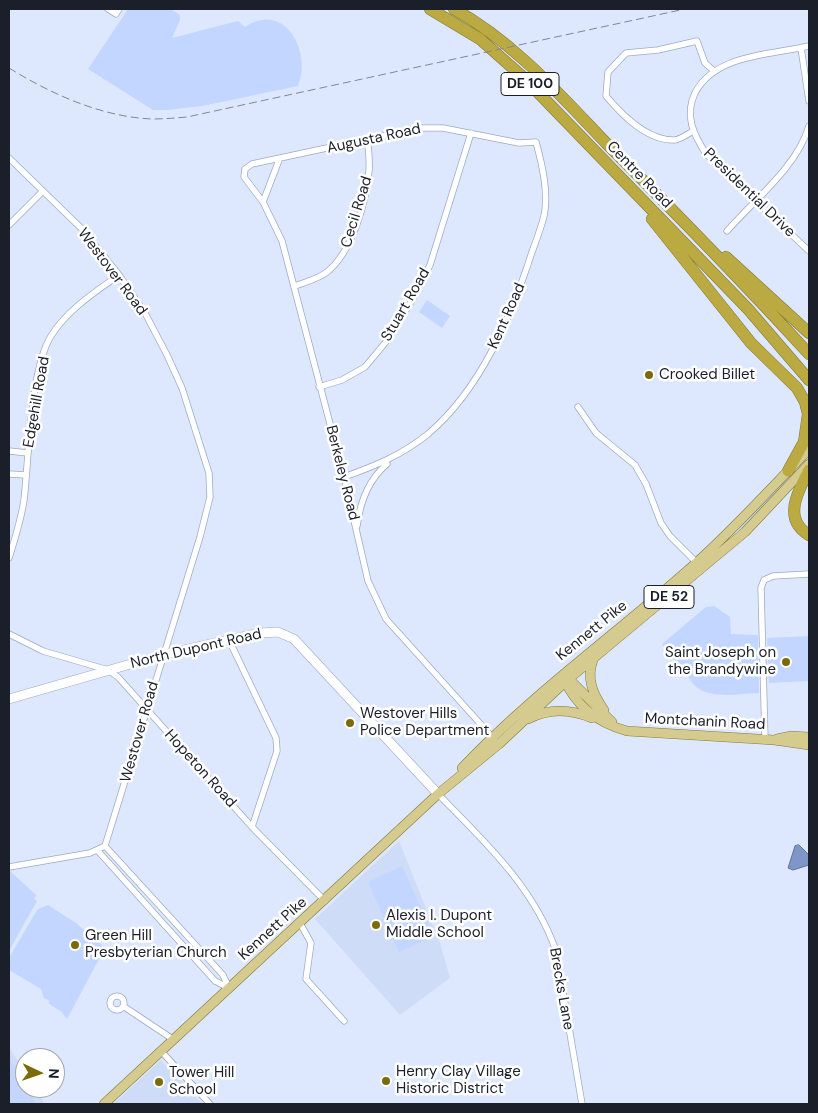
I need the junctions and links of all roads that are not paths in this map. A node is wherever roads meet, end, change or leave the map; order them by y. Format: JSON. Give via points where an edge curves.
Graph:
{"nodes":[{"id":1,"x":108,"y":9,"type":"edge"},
{"id":2,"x":119,"y":9,"type":"edge"},
{"id":3,"x":430,"y":9,"type":"edge"},
{"id":4,"x":454,"y":9,"type":"edge"},
{"id":5,"x":809,"y":46,"type":"edge"},
{"id":6,"x":801,"y":48,"type":"junction"},
{"id":7,"x":714,"y":71,"type":"junction"},
{"id":8,"x":809,"y":101,"type":"edge"},
{"id":9,"x":809,"y":126,"type":"edge"},
{"id":10,"x":693,"y":131,"type":"junction"},
{"id":11,"x":471,"y":133,"type":"junction"},
{"id":12,"x":368,"y":140,"type":"junction"},
{"id":13,"x":536,"y":142,"type":"joint"},
{"id":14,"x":608,"y":144,"type":"junction"},
{"id":15,"x":9,"y":158,"type":"edge"},
{"id":16,"x":279,"y":160,"type":"junction"},
{"id":17,"x":245,"y":169,"type":"joint"},
{"id":18,"x":617,"y":174,"type":"junction"},
{"id":19,"x":42,"y":192,"type":"junction"},
{"id":20,"x":755,"y":200,"type":"junction"},
{"id":21,"x":263,"y":202,"type":"junction"},
{"id":22,"x":9,"y":225,"type":"edge"},
{"id":23,"x":727,"y":231,"type":"dead end"},
{"id":24,"x":809,"y":251,"type":"edge"},
{"id":25,"x":119,"y":275,"type":"junction"},
{"id":26,"x":295,"y":286,"type":"junction"},
{"id":27,"x":780,"y":323,"type":"junction"},
{"id":28,"x":809,"y":333,"type":"edge"},
{"id":29,"x":809,"y":349,"type":"edge"},
{"id":30,"x":809,"y":354,"type":"edge"},
{"id":31,"x":809,"y":380,"type":"edge"},
{"id":32,"x":319,"y":387,"type":"junction"},
{"id":33,"x":578,"y":407,"type":"dead end"},
{"id":34,"x":809,"y":449,"type":"edge"},
{"id":35,"x":9,"y":451,"type":"edge"},
{"id":36,"x":28,"y":453,"type":"junction"},
{"id":37,"x":396,"y":456,"type":"junction"},
{"id":38,"x":809,"y":464,"type":"edge"},
{"id":39,"x":809,"y":470,"type":"edge"},
{"id":40,"x":788,"y":471,"type":"junction"},
{"id":41,"x":9,"y":474,"type":"edge"},
{"id":42,"x":26,"y":475,"type":"junction"},
{"id":43,"x":344,"y":477,"type":"junction"},
{"id":44,"x":356,"y":530,"type":"junction"},
{"id":45,"x":809,"y":535,"type":"edge"},
{"id":46,"x":9,"y":558,"type":"edge"},
{"id":47,"x":700,"y":566,"type":"junction"},
{"id":48,"x":809,"y":574,"type":"edge"},
{"id":49,"x":9,"y":634,"type":"edge"},
{"id":50,"x":229,"y":640,"type":"junction"},
{"id":51,"x":162,"y":655,"type":"junction"},
{"id":52,"x":593,"y":660,"type":"junction"},
{"id":53,"x":108,"y":670,"type":"junction"},
{"id":54,"x":565,"y":678,"type":"junction"},
{"id":55,"x":9,"y":699,"type":"edge"},
{"id":56,"x":147,"y":711,"type":"junction"},
{"id":57,"x":521,"y":722,"type":"junction"},
{"id":58,"x":610,"y":723,"type":"junction"},
{"id":59,"x":492,"y":737,"type":"junction"},
{"id":60,"x":809,"y":739,"type":"edge"},
{"id":61,"x":770,"y":740,"type":"junction"},
{"id":62,"x":499,"y":744,"type":"junction"},
{"id":63,"x":438,"y":794,"type":"junction"},
{"id":64,"x":252,"y":828,"type":"junction"},
{"id":65,"x":105,"y":846,"type":"junction"},
{"id":66,"x":98,"y":851,"type":"junction"},
{"id":67,"x":9,"y":867,"type":"edge"},
{"id":68,"x":325,"y":901,"type":"junction"},
{"id":69,"x":300,"y":923,"type":"junction"},
{"id":70,"x":229,"y":988,"type":"junction"},
{"id":71,"x":123,"y":1006,"type":"dead end"},
{"id":72,"x":344,"y":1022,"type":"dead end"},
{"id":73,"x":174,"y":1040,"type":"junction"},
{"id":74,"x":161,"y":1052,"type":"junction"},
{"id":75,"x":104,"y":1104,"type":"edge"},
{"id":76,"x":210,"y":1104,"type":"edge"},
{"id":77,"x":582,"y":1104,"type":"edge"}],
"edges":[{"from":1,"to":2,"type":"street","via":[[116,14]]},
{"from":3,"to":18,"type":"highway","name":"Centre Road","number":"DE 100","via":[[459,24],[501,56]]},
{"from":4,"to":14,"type":"highway","name":"Centre Road","number":"DE 100","via":[[480,24],[518,54]]},
{"from":5,"to":6,"type":"street","name":"Presidential Drive"},
{"from":6,"to":7,"type":"street","name":"Presidential Drive","via":[[740,60]]},
{"from":6,"to":8,"type":"street"},
{"from":7,"to":10,"type":"street","name":"Presidential Drive","via":[[700,84],[692,101],[690,120]]},
{"from":7,"to":10,"type":"street","via":[[705,63],[697,41],[626,53],[608,72],[606,96],[627,120],[669,139],[680,138]]},
{"from":9,"to":20,"type":"street","via":[[791,164]]},
{"from":10,"to":20,"type":"street","name":"Presidential Drive","via":[[706,154]]},
{"from":11,"to":12,"type":"street","name":"Augusta Road","via":[[420,128]]},
{"from":11,"to":13,"type":"street","name":"Augusta Road","via":[[519,144]]},
{"from":11,"to":32,"type":"street","name":"Stuart Road","via":[[430,265],[411,302],[365,367],[342,380]]},
{"from":12,"to":16,"type":"street","name":"Augusta Road"},
{"from":12,"to":26,"type":"street","name":"Cecil Road","via":[[368,182],[345,252],[325,273]]},
{"from":13,"to":37,"type":"street","name":"Kent Road","via":[[545,193],[544,216],[513,306],[468,389],[428,433]]},
{"from":14,"to":27,"type":"highway","name":"Centre Road","number":"DE 100"},
{"from":14,"to":28,"type":"highway"},
{"from":15,"to":19,"type":"street","name":"Westover Road"},
{"from":16,"to":17,"type":"street","name":"Augusta Road","via":[[252,164]]},
{"from":16,"to":21,"type":"street"},
{"from":17,"to":21,"type":"street","name":"Berkeley Road","via":[[244,177]]},
{"from":18,"to":31,"type":"highway","name":"Centre Road","number":"DE 100","via":[[748,309]]},
{"from":18,"to":40,"type":"highway","via":[[751,343],[797,388],[808,414],[804,442]]},
{"from":19,"to":22,"type":"street"},
{"from":19,"to":25,"type":"street","name":"Westover Road","via":[[81,228]]},
{"from":20,"to":23,"type":"street"},
{"from":20,"to":24,"type":"street","name":"Presidential Drive"},
{"from":21,"to":26,"type":"street","name":"Berkeley Road","via":[[282,241]]},
{"from":25,"to":36,"type":"street","name":"Edgehill Road","via":[[90,296],[50,338],[36,386]]},
{"from":25,"to":51,"type":"street","name":"Westover Road","via":[[144,313],[182,388],[211,485],[208,509]]},
{"from":26,"to":32,"type":"street","name":"Berkeley Road"},
{"from":27,"to":29,"type":"highway"},
{"from":27,"to":30,"type":"highway","name":"Centre Road","number":"DE 100"},
{"from":32,"to":43,"type":"street","name":"Berkeley Road"},
{"from":33,"to":47,"type":"street","via":[[596,433],[635,465],[661,523]]},
{"from":34,"to":40,"type":"main road","name":"Kennett Pike","number":"DE 52"},
{"from":35,"to":36,"type":"street"},
{"from":36,"to":42,"type":"street","name":"Edgehill Road"},
{"from":37,"to":43,"type":"street","name":"Kent Road"},
{"from":37,"to":44,"type":"street","name":"Kent Road","via":[[373,480],[360,508]]},
{"from":38,"to":47,"type":"main road","name":"Kennett Pike","number":"DE 52","via":[[745,532]]},
{"from":39,"to":45,"type":"highway","via":[[793,509],[796,521]]},
{"from":40,"to":47,"type":"main road","name":"Kennett Pike","number":"DE 52"},
{"from":41,"to":42,"type":"street"},
{"from":42,"to":46,"type":"street","name":"Edgehill Road","via":[[18,532]]},
{"from":43,"to":44,"type":"street","name":"Berkeley Road"},
{"from":44,"to":59,"type":"street","name":"Berkeley Road","via":[[368,580],[386,619]]},
{"from":47,"to":52,"type":"main road","name":"Kennett Pike","number":"DE 52"},
{"from":47,"to":54,"type":"main road","name":"Kennett Pike","number":"DE 52"},
{"from":48,"to":61,"type":"street","via":[[773,576],[764,580],[761,588]]},
{"from":49,"to":53,"type":"street","name":"Hopeton Road","via":[[43,651]]},
{"from":50,"to":51,"type":"main road","name":"North Dupont Road"},
{"from":50,"to":63,"type":"main road","name":"North Dupont Road","via":[[269,631],[291,637]]},
{"from":50,"to":64,"type":"street","via":[[276,738],[277,751]]},
{"from":51,"to":53,"type":"main road","name":"North Dupont Road"},
{"from":51,"to":56,"type":"street","name":"Westover Road"},
{"from":52,"to":54,"type":"main road","name":"Kennett Pike","number":"DE 52"},
{"from":52,"to":58,"type":"main road","via":[[590,674],[593,692]]},
{"from":53,"to":55,"type":"main road","name":"North Dupont Road"},
{"from":53,"to":56,"type":"street","name":"Hopeton Road","via":[[129,687]]},
{"from":54,"to":57,"type":"main road","name":"Kennett Pike","number":"DE 52"},
{"from":54,"to":58,"type":"main road","name":"Montchanin Road","via":[[583,707]]},
{"from":54,"to":59,"type":"main road","name":"Kennett Pike","number":"DE 52"},
{"from":56,"to":64,"type":"street","name":"Hopeton Road"},
{"from":56,"to":65,"type":"street","name":"Westover Road"},
{"from":57,"to":58,"type":"main road","via":[[560,710]]},
{"from":57,"to":62,"type":"main road","name":"Kennett Pike","number":"DE 52"},
{"from":58,"to":61,"type":"main road","name":"Montchanin Road","via":[[634,732]]},
{"from":59,"to":62,"type":"street","name":"Berkeley Road"},
{"from":59,"to":63,"type":"main road","name":"Kennett Pike","number":"DE 52"},
{"from":60,"to":61,"type":"main road","name":"Montchanin Road"},
{"from":62,"to":63,"type":"main road","name":"Kennett Pike","number":"DE 52"},
{"from":63,"to":68,"type":"main road","name":"Kennett Pike","number":"DE 52"},
{"from":63,"to":77,"type":"street","name":"Brecks Lane","via":[[508,867],[549,930],[556,951]]},
{"from":64,"to":68,"type":"street","name":"Hopeton Road"},
{"from":65,"to":66,"type":"street"},
{"from":65,"to":70,"type":"street","via":[[223,975]]},
{"from":66,"to":67,"type":"street"},
{"from":66,"to":70,"type":"street","via":[[215,981]]},
{"from":68,"to":69,"type":"main road","name":"Kennett Pike","number":"DE 52"},
{"from":69,"to":70,"type":"main road","name":"Kennett Pike","number":"DE 52"},
{"from":69,"to":72,"type":"street","via":[[311,943],[306,979]]},
{"from":70,"to":73,"type":"main road","name":"Kennett Pike","number":"DE 52"},
{"from":71,"to":73,"type":"street"},
{"from":73,"to":74,"type":"main road","name":"Kennett Pike","number":"DE 52"},
{"from":74,"to":75,"type":"main road","name":"Kennett Pike","number":"DE 52"},
{"from":74,"to":76,"type":"street"}]}
